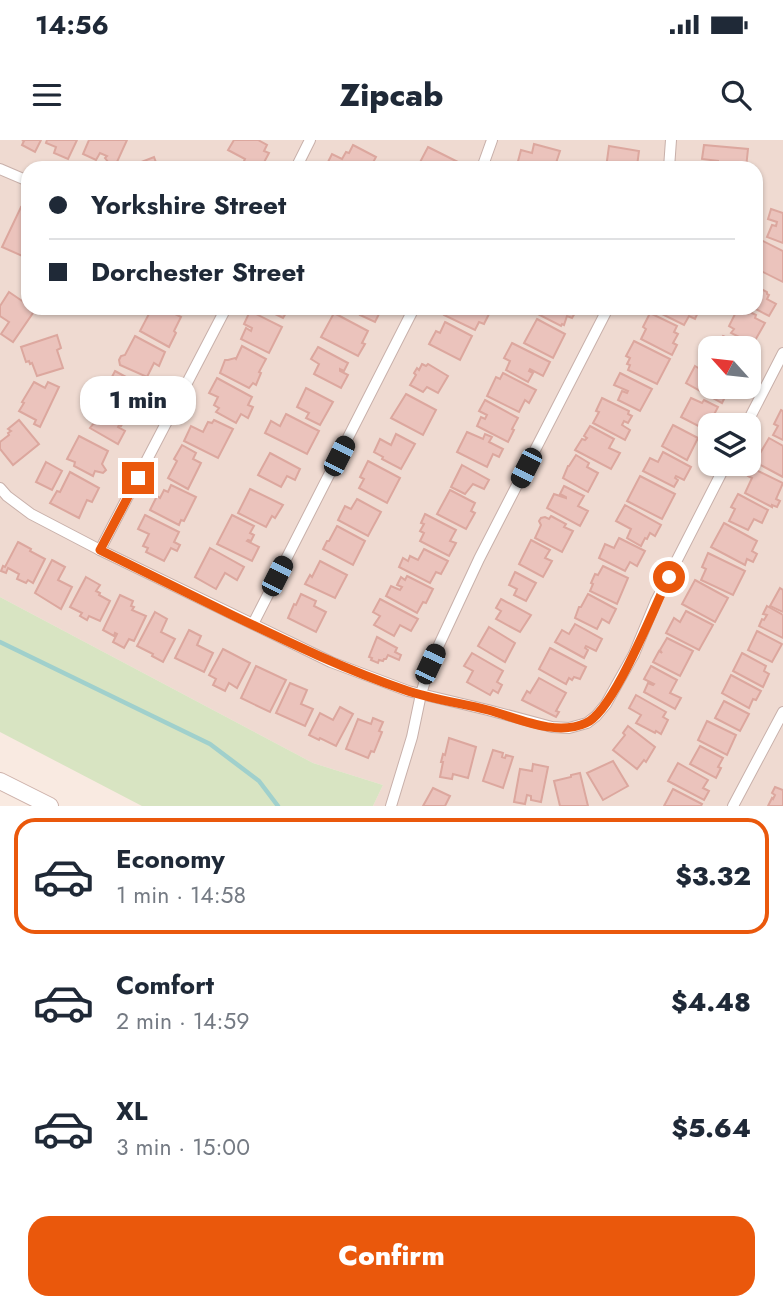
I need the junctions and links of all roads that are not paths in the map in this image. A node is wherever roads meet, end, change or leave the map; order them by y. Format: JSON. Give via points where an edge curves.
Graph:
{"nodes":[{"id":1,"x":310,"y":140,"type":"edge"},
{"id":2,"x":492,"y":140,"type":"edge"},
{"id":3,"x":671,"y":140,"type":"edge"},
{"id":4,"x":300,"y":161,"type":"edge"},
{"id":5,"x":484,"y":161,"type":"edge"},
{"id":6,"x":670,"y":161,"type":"edge"},
{"id":7,"x":0,"y":169,"type":"edge"},
{"id":8,"x":21,"y":178,"type":"edge"},
{"id":9,"x":222,"y":315,"type":"edge"},
{"id":10,"x":410,"y":315,"type":"edge"},
{"id":11,"x":604,"y":315,"type":"edge"},
{"id":12,"x":783,"y":353,"type":"edge"},
{"id":13,"x":752,"y":413,"type":"edge"},
{"id":14,"x":720,"y":476,"type":"edge"},
{"id":15,"x":0,"y":488,"type":"edge"},
{"id":16,"x":100,"y":550,"type":"junction"},
{"id":17,"x":253,"y":624,"type":"junction"},
{"id":18,"x":421,"y":694,"type":"junction"},
{"id":19,"x":783,"y":712,"type":"edge"},
{"id":20,"x":0,"y":781,"type":"edge"},
{"id":21,"x":50,"y":806,"type":"edge"},
{"id":22,"x":391,"y":806,"type":"edge"},
{"id":23,"x":733,"y":806,"type":"edge"}],
"edges":[{"from":1,"to":4,"type":"street"},
{"from":2,"to":5,"type":"street"},
{"from":3,"to":6,"type":"street"},
{"from":7,"to":8,"type":"street"},
{"from":9,"to":16,"type":"street"},
{"from":10,"to":17,"type":"street"},
{"from":11,"to":18,"type":"street","via":[[479,559],[430,664]]},
{"from":12,"to":13,"type":"street"},
{"from":14,"to":18,"type":"street","via":[[634,654],[606,704],[587,723],[552,727]]},
{"from":15,"to":16,"type":"street","via":[[31,514]]},
{"from":16,"to":17,"type":"street"},
{"from":17,"to":18,"type":"street","via":[[331,662]]},
{"from":18,"to":22,"type":"street"},
{"from":19,"to":23,"type":"street"},
{"from":20,"to":21,"type":"main road"}]}
